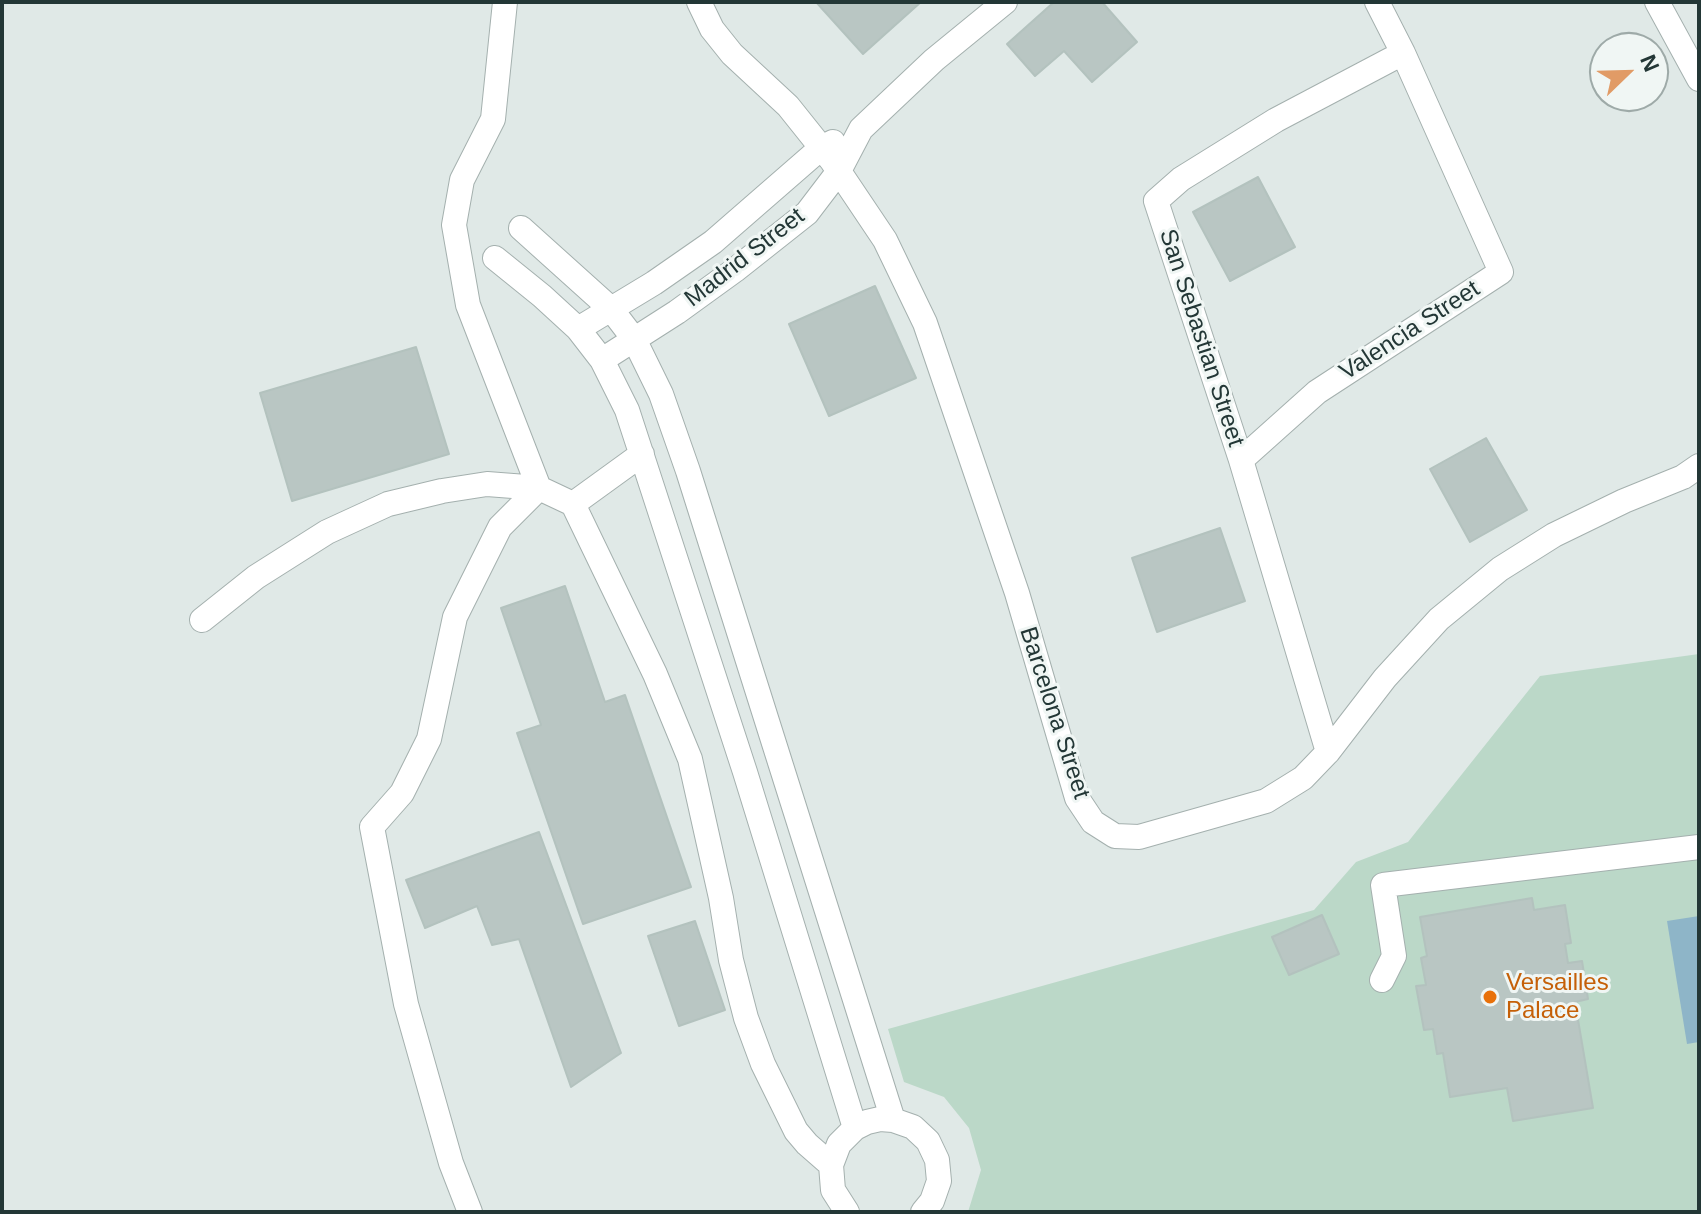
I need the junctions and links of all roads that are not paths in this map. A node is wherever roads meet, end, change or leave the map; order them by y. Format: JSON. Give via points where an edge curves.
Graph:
{"nodes":[{"id":1,"x":505,"y":2,"type":"edge"},
{"id":2,"x":699,"y":2,"type":"edge"},
{"id":3,"x":1005,"y":2,"type":"edge"},
{"id":4,"x":1377,"y":2,"type":"edge"},
{"id":5,"x":1657,"y":2,"type":"edge"},
{"id":6,"x":1403,"y":53,"type":"junction"},
{"id":7,"x":1699,"y":79,"type":"edge"},
{"id":8,"x":861,"y":129,"type":"junction"},
{"id":9,"x":821,"y":148,"type":"junction"},
{"id":10,"x":839,"y":171,"type":"junction"},
{"id":11,"x":521,"y":228,"type":"dead end"},
{"id":12,"x":495,"y":258,"type":"dead end"},
{"id":13,"x":611,"y":309,"type":"junction"},
{"id":14,"x":578,"y":329,"type":"junction"},
{"id":15,"x":634,"y":339,"type":"junction"},
{"id":16,"x":602,"y":360,"type":"junction"},
{"id":17,"x":642,"y":454,"type":"junction"},
{"id":18,"x":1241,"y":460,"type":"junction"},
{"id":19,"x":1699,"y":466,"type":"edge"},
{"id":20,"x":539,"y":488,"type":"junction"},
{"id":21,"x":573,"y":504,"type":"junction"},
{"id":22,"x":202,"y":620,"type":"dead end"},
{"id":23,"x":1328,"y":752,"type":"junction"},
{"id":24,"x":1699,"y":847,"type":"edge"},
{"id":25,"x":1382,"y":980,"type":"dead end"},
{"id":26,"x":893,"y":1120,"type":"junction"},
{"id":27,"x":855,"y":1128,"type":"junction"},
{"id":28,"x":831,"y":1165,"type":"junction"},
{"id":29,"x":470,"y":1212,"type":"edge"},
{"id":30,"x":847,"y":1212,"type":"edge"},
{"id":31,"x":923,"y":1212,"type":"edge"}],
"edges":[{"from":1,"to":20,"type":"street","via":[[493,119],[462,180],[454,225],[468,305]]},
{"from":2,"to":9,"type":"street","name":"Barcelona Street","via":[[732,54],[788,106]]},
{"from":3,"to":8,"type":"street","name":"Madrid Street"},
{"from":4,"to":6,"type":"street","name":"Valencia Street"},
{"from":5,"to":7,"type":"street"},
{"from":6,"to":18,"type":"street","name":"San Sebastian Street","via":[[1276,120],[1181,179],[1156,201]]},
{"from":6,"to":18,"type":"street","name":"Valencia Street","via":[[1501,272],[1317,392]]},
{"from":8,"to":9,"type":"street","name":"Madrid Street"},
{"from":8,"to":10,"type":"street","name":"Madrid Street"},
{"from":9,"to":10,"type":"street","name":"Barcelona Street"},
{"from":9,"to":13,"type":"street","name":"Madrid Street","via":[[713,242]]},
{"from":10,"to":15,"type":"street","name":"Madrid Street","via":[[807,213]]},
{"from":10,"to":23,"type":"street","name":"Barcelona Street","via":[[885,240],[925,323],[1017,593],[1077,798],[1093,822],[1115,836],[1139,837],[1266,801],[1303,778]]},
{"from":11,"to":13,"type":"street"},
{"from":12,"to":14,"type":"street"},
{"from":13,"to":14,"type":"street","name":"Madrid Street"},
{"from":13,"to":15,"type":"street"},
{"from":14,"to":16,"type":"street"},
{"from":15,"to":16,"type":"street","name":"Madrid Street"},
{"from":15,"to":26,"type":"street","via":[[661,394],[688,471]]},
{"from":16,"to":17,"type":"street"},
{"from":17,"to":21,"type":"street"},
{"from":17,"to":27,"type":"street"},
{"from":18,"to":23,"type":"street","name":"San Sebastian Street"},
{"from":19,"to":23,"type":"street","name":"Barcelona Street","via":[[1554,535],[1500,569],[1439,619]]},
{"from":20,"to":21,"type":"street"},
{"from":20,"to":22,"type":"street","via":[[487,484],[388,504],[327,532],[256,577]]},
{"from":20,"to":29,"type":"street","via":[[500,527],[455,617],[429,739],[402,793],[372,827],[406,1004]]},
{"from":21,"to":28,"type":"street","via":[[690,759],[731,960],[763,1064],[796,1131]]},
{"from":24,"to":25,"type":"street","via":[[1383,885],[1394,956]]},
{"from":26,"to":27,"type":"street"},
{"from":26,"to":31,"type":"street","via":[[913,1127],[937,1160],[939,1181]]},
{"from":27,"to":28,"type":"street","via":[[839,1144]]},
{"from":28,"to":30,"type":"street","via":[[833,1190]]}]}
